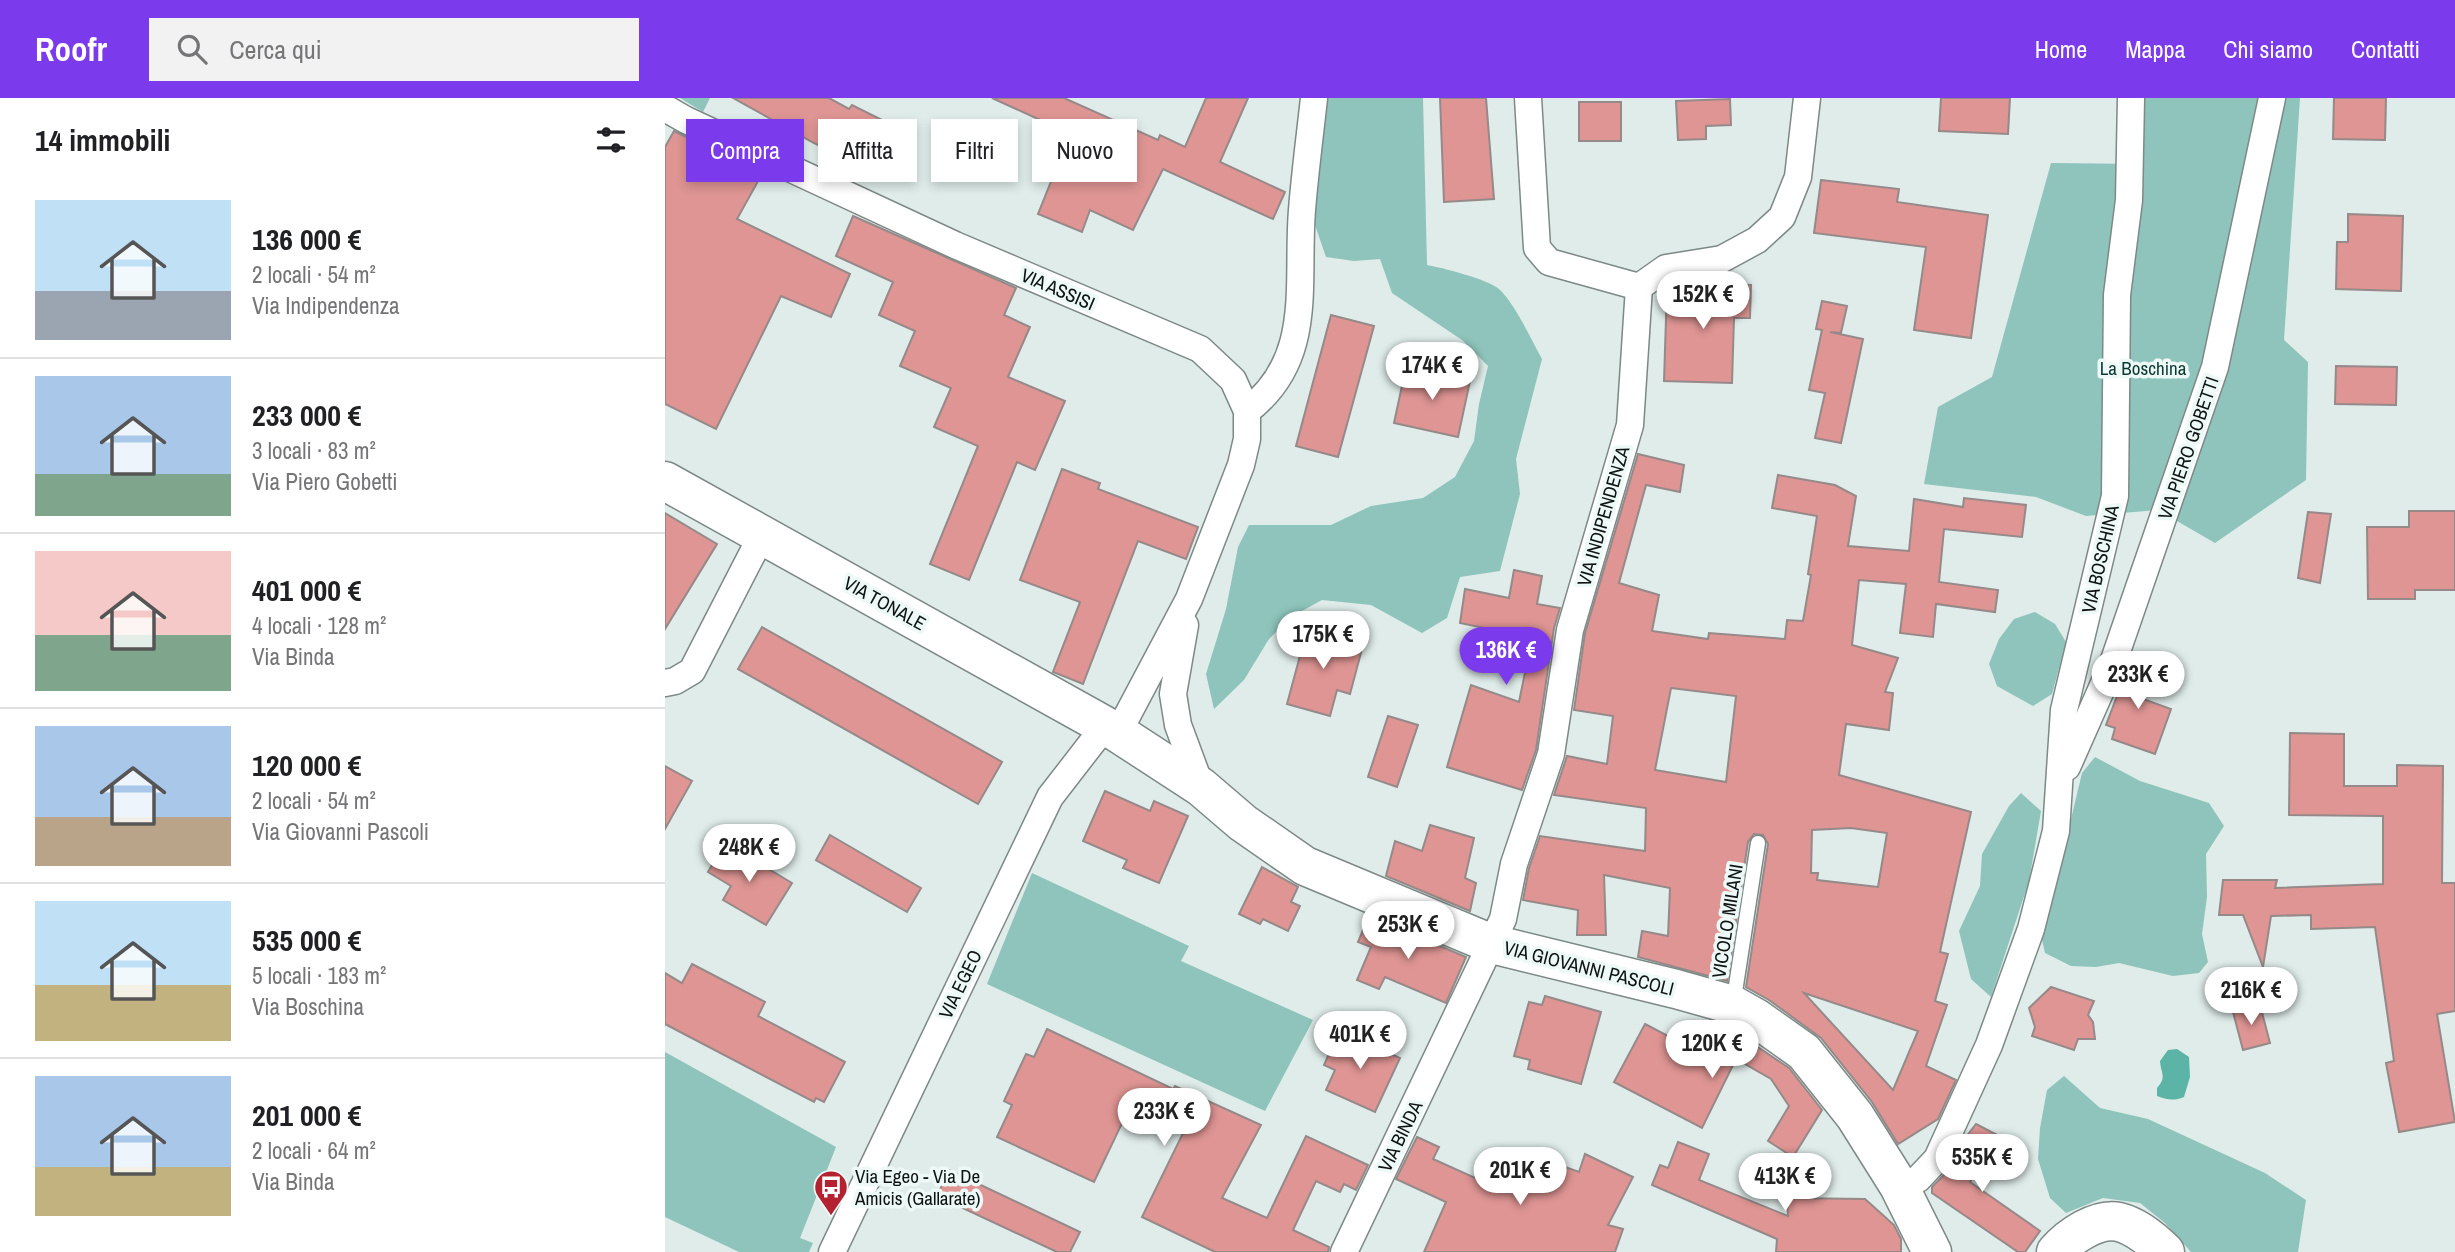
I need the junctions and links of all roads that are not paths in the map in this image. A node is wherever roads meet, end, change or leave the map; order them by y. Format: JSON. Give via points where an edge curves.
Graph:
{"nodes":[{"id":1,"x":1314,"y":98,"type":"edge"},
{"id":2,"x":1528,"y":98,"type":"edge"},
{"id":3,"x":1807,"y":98,"type":"edge"},
{"id":4,"x":2131,"y":98,"type":"edge"},
{"id":5,"x":2272,"y":98,"type":"edge"},
{"id":6,"x":665,"y":108,"type":"edge"},
{"id":7,"x":1639,"y":287,"type":"junction"},
{"id":8,"x":1247,"y":411,"type":"junction"},
{"id":9,"x":665,"y":481,"type":"edge"},
{"id":10,"x":762,"y":535,"type":"junction"},
{"id":11,"x":1189,"y":599,"type":"junction"},
{"id":12,"x":665,"y":683,"type":"edge"},
{"id":13,"x":1112,"y":729,"type":"junction"},
{"id":14,"x":2059,"y":783,"type":"junction"},
{"id":15,"x":1201,"y":787,"type":"junction"},
{"id":16,"x":1758,"y":844,"type":"dead end"},
{"id":17,"x":1492,"y":944,"type":"junction"},
{"id":18,"x":1733,"y":1006,"type":"junction"},
{"id":19,"x":1899,"y":1186,"type":"junction"},
{"id":20,"x":1929,"y":1250,"type":"edge"},
{"id":21,"x":832,"y":1252,"type":"edge"},
{"id":22,"x":1344,"y":1252,"type":"edge"},
{"id":23,"x":2056,"y":1252,"type":"edge"},
{"id":24,"x":2165,"y":1252,"type":"edge"}],
"edges":[{"from":1,"to":8,"type":"street","via":[[1302,212],[1300,312],[1287,366],[1262,400]]},
{"from":2,"to":7,"type":"street","via":[[1537,248],[1549,262]]},
{"from":3,"to":7,"type":"street","via":[[1798,177],[1782,217],[1757,240],[1722,259],[1666,268]]},
{"from":4,"to":14,"type":"street","name":"VIA BOSCHINA","via":[[2129,200],[2117,295],[2115,496],[2064,710]]},
{"from":5,"to":14,"type":"street","name":"VIA PIERO GOBETTI","via":[[2215,367],[2113,663]]},
{"from":6,"to":8,"type":"street","name":"VIA ASSISI","via":[[955,245],[1200,349],[1233,380]]},
{"from":7,"to":17,"type":"street","name":"VIA INDIPENDENZA","via":[[1630,425],[1570,630],[1551,754]]},
{"from":8,"to":11,"type":"street","name":"VIA ASSISI","via":[[1241,465]]},
{"from":9,"to":10,"type":"street","name":"VIA TONALE"},
{"from":10,"to":12,"type":"street","via":[[692,671]]},
{"from":10,"to":13,"type":"street","name":"VIA TONALE"},
{"from":11,"to":13,"type":"street","name":"VIA ASSISI"},
{"from":11,"to":15,"type":"street","name":"VIA ASSISI","via":[[1173,694],[1178,725]]},
{"from":13,"to":15,"type":"street","name":"VIA GIOVANNI PASCOLI"},
{"from":13,"to":21,"type":"street","name":"VIA EGEO","via":[[1050,797]]},
{"from":14,"to":19,"type":"street","name":"VIA BOSCHINA","via":[[2056,831],[2031,929],[1989,1045],[1937,1159],[1918,1179]]},
{"from":15,"to":17,"type":"street","name":"VIA GIOVANNI PASCOLI","via":[[1305,866]]},
{"from":16,"to":18,"type":"lane","name":"VICOLO MILANI"},
{"from":17,"to":18,"type":"street","name":"VIA GIOVANNI PASCOLI"},
{"from":17,"to":22,"type":"street","name":"VIA BINDA"},
{"from":18,"to":19,"type":"street","name":"VIA GIOVANNI PASCOLI","via":[[1804,1052],[1855,1116]]},
{"from":19,"to":20,"type":"street","name":"VIA GIOVANNI PASCOLI"},
{"from":23,"to":24,"type":"street","via":[[2090,1226],[2117,1221],[2153,1240]]}]}
